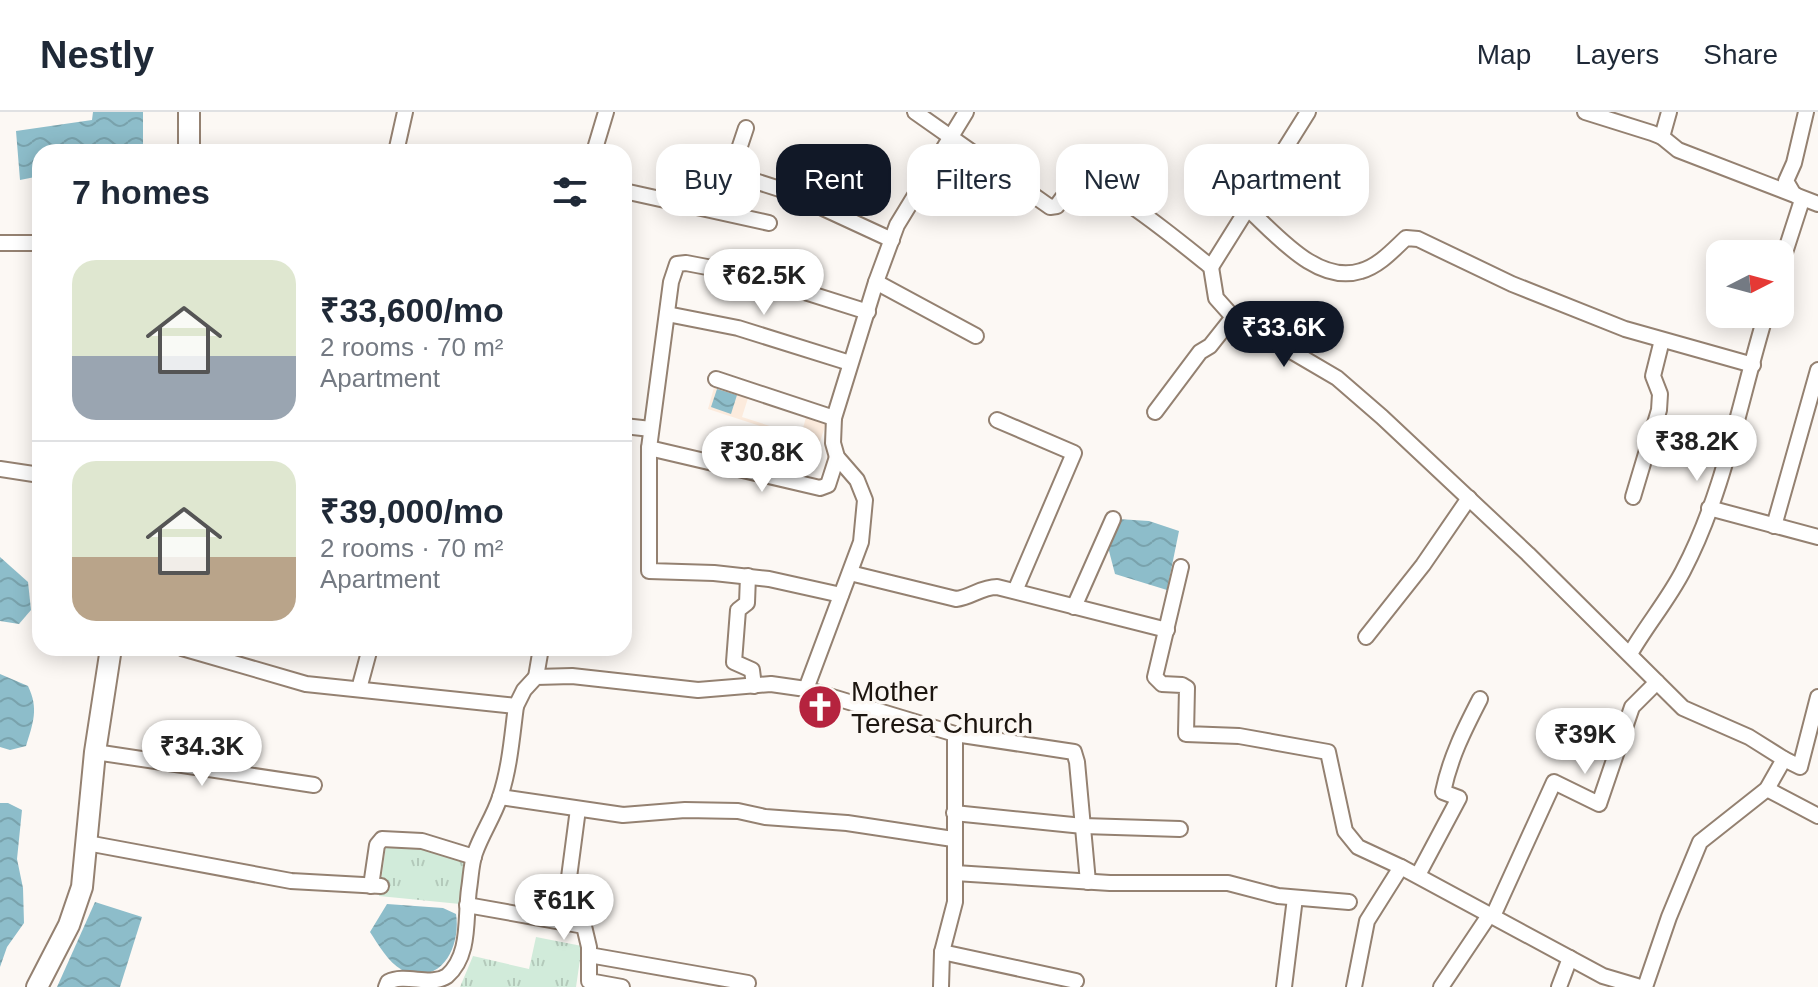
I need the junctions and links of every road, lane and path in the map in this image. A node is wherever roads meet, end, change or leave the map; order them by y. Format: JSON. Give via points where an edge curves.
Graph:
{"nodes":[{"id":1,"x":189,"y":112,"type":"edge"},
{"id":2,"x":405,"y":112,"type":"edge"},
{"id":3,"x":606,"y":112,"type":"edge"},
{"id":4,"x":915,"y":112,"type":"edge"},
{"id":5,"x":966,"y":112,"type":"edge"},
{"id":6,"x":1308,"y":112,"type":"edge"},
{"id":7,"x":1585,"y":112,"type":"edge"},
{"id":8,"x":1669,"y":112,"type":"edge"},
{"id":9,"x":1806,"y":112,"type":"edge"},
{"id":10,"x":746,"y":128,"type":"dead end"},
{"id":11,"x":950,"y":137,"type":"junction"},
{"id":12,"x":1662,"y":137,"type":"junction"},
{"id":13,"x":189,"y":144,"type":"edge"},
{"id":14,"x":398,"y":144,"type":"edge"},
{"id":15,"x":596,"y":144,"type":"edge"},
{"id":16,"x":1288,"y":144,"type":"edge"},
{"id":17,"x":632,"y":193,"type":"edge"},
{"id":18,"x":1802,"y":200,"type":"junction"},
{"id":19,"x":1818,"y":204,"type":"edge"},
{"id":20,"x":1242,"y":216,"type":"edge"},
{"id":21,"x":1256,"y":216,"type":"edge"},
{"id":22,"x":769,"y":223,"type":"dead end"},
{"id":23,"x":892,"y":240,"type":"junction"},
{"id":24,"x":1789,"y":240,"type":"edge"},
{"id":25,"x":0,"y":243,"type":"edge"},
{"id":26,"x":32,"y":243,"type":"edge"},
{"id":27,"x":1211,"y":267,"type":"junction"},
{"id":28,"x":876,"y":282,"type":"junction"},
{"id":29,"x":868,"y":312,"type":"junction"},
{"id":30,"x":667,"y":314,"type":"junction"},
{"id":31,"x":1233,"y":317,"type":"junction"},
{"id":32,"x":1762,"y":328,"type":"edge"},
{"id":33,"x":976,"y":336,"type":"dead end"},
{"id":34,"x":1662,"y":340,"type":"junction"},
{"id":35,"x":850,"y":363,"type":"junction"},
{"id":36,"x":1753,"y":365,"type":"junction"},
{"id":37,"x":1818,"y":370,"type":"edge"},
{"id":38,"x":716,"y":379,"type":"dead end"},
{"id":39,"x":1155,"y":412,"type":"dead end"},
{"id":40,"x":834,"y":418,"type":"junction"},
{"id":41,"x":997,"y":420,"type":"dead end"},
{"id":42,"x":632,"y":427,"type":"edge"},
{"id":43,"x":651,"y":429,"type":"junction"},
{"id":44,"x":649,"y":448,"type":"junction"},
{"id":45,"x":837,"y":457,"type":"junction"},
{"id":46,"x":0,"y":469,"type":"edge"},
{"id":47,"x":32,"y":474,"type":"edge"},
{"id":48,"x":1633,"y":497,"type":"dead end"},
{"id":49,"x":1469,"y":498,"type":"junction"},
{"id":50,"x":1709,"y":508,"type":"junction"},
{"id":51,"x":1113,"y":519,"type":"dead end"},
{"id":52,"x":1774,"y":526,"type":"junction"},
{"id":53,"x":1818,"y":537,"type":"edge"},
{"id":54,"x":1181,"y":567,"type":"dead end"},
{"id":55,"x":850,"y":573,"type":"junction"},
{"id":56,"x":748,"y":576,"type":"junction"},
{"id":57,"x":1015,"y":591,"type":"junction"},
{"id":58,"x":841,"y":595,"type":"junction"},
{"id":59,"x":1074,"y":607,"type":"junction"},
{"id":60,"x":1167,"y":630,"type":"junction"},
{"id":61,"x":1366,"y":637,"type":"dead end"},
{"id":62,"x":1630,"y":654,"type":"junction"},
{"id":63,"x":110,"y":656,"type":"edge"},
{"id":64,"x":210,"y":656,"type":"edge"},
{"id":65,"x":368,"y":656,"type":"edge"},
{"id":66,"x":540,"y":656,"type":"edge"},
{"id":67,"x":536,"y":677,"type":"junction"},
{"id":68,"x":1657,"y":682,"type":"junction"},
{"id":69,"x":754,"y":686,"type":"junction"},
{"id":70,"x":359,"y":689,"type":"junction"},
{"id":71,"x":806,"y":689,"type":"junction"},
{"id":72,"x":1818,"y":697,"type":"edge"},
{"id":73,"x":1480,"y":699,"type":"dead end"},
{"id":74,"x":516,"y":706,"type":"junction"},
{"id":75,"x":955,"y":734,"type":"junction"},
{"id":76,"x":95,"y":752,"type":"junction"},
{"id":77,"x":1784,"y":759,"type":"junction"},
{"id":78,"x":314,"y":785,"type":"dead end"},
{"id":79,"x":1767,"y":789,"type":"junction"},
{"id":80,"x":500,"y":797,"type":"junction"},
{"id":81,"x":578,"y":809,"type":"junction"},
{"id":82,"x":954,"y":813,"type":"junction"},
{"id":83,"x":1818,"y":816,"type":"edge"},
{"id":84,"x":1083,"y":826,"type":"junction"},
{"id":85,"x":1180,"y":829,"type":"dead end"},
{"id":86,"x":953,"y":839,"type":"junction"},
{"id":87,"x":87,"y":843,"type":"junction"},
{"id":88,"x":474,"y":857,"type":"junction"},
{"id":89,"x":1401,"y":867,"type":"junction"},
{"id":90,"x":955,"y":873,"type":"junction"},
{"id":91,"x":1418,"y":875,"type":"junction"},
{"id":92,"x":1088,"y":882,"type":"junction"},
{"id":93,"x":1295,"y":898,"type":"junction"},
{"id":94,"x":1349,"y":902,"type":"dead end"},
{"id":95,"x":467,"y":905,"type":"junction"},
{"id":96,"x":1491,"y":915,"type":"junction"},
{"id":97,"x":563,"y":923,"type":"junction"},
{"id":98,"x":942,"y":952,"type":"junction"},
{"id":99,"x":589,"y":955,"type":"junction"},
{"id":100,"x":1570,"y":958,"type":"junction"},
{"id":101,"x":1076,"y":981,"type":"dead end"},
{"id":102,"x":748,"y":983,"type":"dead end"},
{"id":103,"x":37,"y":987,"type":"edge"},
{"id":104,"x":386,"y":987,"type":"edge"},
{"id":105,"x":622,"y":987,"type":"edge"},
{"id":106,"x":941,"y":987,"type":"edge"},
{"id":107,"x":1284,"y":987,"type":"edge"},
{"id":108,"x":1354,"y":987,"type":"edge"},
{"id":109,"x":1441,"y":987,"type":"edge"},
{"id":110,"x":1559,"y":987,"type":"edge"},
{"id":111,"x":1643,"y":987,"type":"edge"}],
"edges":[{"from":1,"to":13,"type":"street"},
{"from":2,"to":14,"type":"street"},
{"from":3,"to":15,"type":"street"},
{"from":4,"to":11,"type":"street"},
{"from":5,"to":11,"type":"street"},
{"from":6,"to":16,"type":"street"},
{"from":7,"to":12,"type":"street"},
{"from":8,"to":12,"type":"street"},
{"from":9,"to":18,"type":"street","via":[[1786,181]]},
{"from":10,"to":23,"type":"street","via":[[733,174],[786,191]]},
{"from":11,"to":23,"type":"street"},
{"from":11,"to":27,"type":"street","via":[[1050,207],[1076,187],[1099,186]]},
{"from":12,"to":18,"type":"street","via":[[1678,150]]},
{"from":17,"to":22,"type":"street"},
{"from":18,"to":19,"type":"street"},
{"from":18,"to":24,"type":"street"},
{"from":20,"to":27,"type":"street"},
{"from":21,"to":34,"type":"street","via":[[1303,257],[1338,274],[1362,271],[1406,238],[1418,239],[1512,284]]},
{"from":23,"to":28,"type":"street"},
{"from":25,"to":26,"type":"street"},
{"from":27,"to":31,"type":"street","via":[[1216,298]]},
{"from":28,"to":29,"type":"street"},
{"from":28,"to":33,"type":"street"},
{"from":29,"to":30,"type":"street","via":[[754,276],[681,262],[671,282]]},
{"from":29,"to":35,"type":"street"},
{"from":30,"to":35,"type":"street","via":[[738,328]]},
{"from":30,"to":43,"type":"street"},
{"from":31,"to":39,"type":"street"},
{"from":31,"to":49,"type":"street","via":[[1337,378]]},
{"from":32,"to":36,"type":"street"},
{"from":34,"to":36,"type":"street"},
{"from":34,"to":48,"type":"street","via":[[1653,376],[1659,410]]},
{"from":35,"to":40,"type":"street"},
{"from":36,"to":50,"type":"street"},
{"from":37,"to":52,"type":"street"},
{"from":38,"to":40,"type":"street"},
{"from":40,"to":45,"type":"street"},
{"from":41,"to":57,"type":"street","via":[[1074,453]]},
{"from":42,"to":43,"type":"street"},
{"from":43,"to":44,"type":"street"},
{"from":44,"to":45,"type":"street","via":[[820,488],[828,485]]},
{"from":44,"to":56,"type":"street","via":[[649,571]]},
{"from":45,"to":55,"type":"street","via":[[857,480],[865,500],[861,542]]},
{"from":46,"to":47,"type":"street"},
{"from":49,"to":61,"type":"street"},
{"from":49,"to":62,"type":"street"},
{"from":50,"to":52,"type":"street"},
{"from":50,"to":62,"type":"street","via":[[1682,572]]},
{"from":51,"to":59,"type":"street"},
{"from":52,"to":53,"type":"street"},
{"from":54,"to":60,"type":"street"},
{"from":55,"to":57,"type":"street","via":[[956,599],[984,587]]},
{"from":55,"to":58,"type":"street"},
{"from":56,"to":58,"type":"street"},
{"from":56,"to":69,"type":"street","via":[[747,603],[738,610],[734,662],[752,670]]},
{"from":57,"to":59,"type":"street"},
{"from":58,"to":71,"type":"street"},
{"from":59,"to":60,"type":"street"},
{"from":60,"to":89,"type":"street","via":[[1155,677],[1162,684],[1187,688],[1186,734],[1239,736],[1328,752],[1345,831],[1358,847]]},
{"from":62,"to":68,"type":"street"},
{"from":63,"to":76,"type":"street"},
{"from":64,"to":70,"type":"street","via":[[306,684]]},
{"from":65,"to":70,"type":"street"},
{"from":66,"to":67,"type":"street"},
{"from":67,"to":69,"type":"street","via":[[698,690]]},
{"from":67,"to":74,"type":"street"},
{"from":68,"to":77,"type":"street","via":[[1683,708]]},
{"from":68,"to":96,"type":"street","via":[[1632,707],[1599,804],[1554,782]]},
{"from":69,"to":71,"type":"street"},
{"from":70,"to":74,"type":"street"},
{"from":71,"to":75,"type":"street"},
{"from":72,"to":77,"type":"street","via":[[1800,767]]},
{"from":73,"to":91,"type":"street","via":[[1453,751],[1445,781],[1443,792],[1459,798]]},
{"from":74,"to":80,"type":"street"},
{"from":75,"to":82,"type":"street"},
{"from":75,"to":84,"type":"street","via":[[1074,752]]},
{"from":76,"to":78,"type":"street"},
{"from":76,"to":87,"type":"street"},
{"from":77,"to":79,"type":"street"},
{"from":79,"to":83,"type":"street"},
{"from":79,"to":111,"type":"street","via":[[1700,842]]},
{"from":80,"to":81,"type":"street"},
{"from":80,"to":88,"type":"street"},
{"from":81,"to":86,"type":"street","via":[[623,815],[738,811]]},
{"from":81,"to":97,"type":"street"},
{"from":82,"to":84,"type":"street"},
{"from":82,"to":86,"type":"street"},
{"from":84,"to":85,"type":"street"},
{"from":84,"to":92,"type":"street"},
{"from":86,"to":90,"type":"street"},
{"from":87,"to":88,"type":"street","via":[[291,881],[376,886],[377,845],[382,839],[422,841]]},
{"from":87,"to":103,"type":"street","via":[[82,887],[69,925]]},
{"from":88,"to":95,"type":"street"},
{"from":89,"to":91,"type":"street"},
{"from":89,"to":108,"type":"street","via":[[1367,921]]},
{"from":90,"to":92,"type":"street"},
{"from":90,"to":98,"type":"street","via":[[955,902]]},
{"from":91,"to":96,"type":"street"},
{"from":92,"to":93,"type":"street","via":[[1228,883]]},
{"from":93,"to":94,"type":"street"},
{"from":93,"to":107,"type":"street"},
{"from":95,"to":97,"type":"street"},
{"from":95,"to":104,"type":"street","via":[[464,944],[445,978],[395,978]]},
{"from":96,"to":100,"type":"street"},
{"from":96,"to":109,"type":"street"},
{"from":97,"to":99,"type":"street","via":[[584,926]]},
{"from":98,"to":101,"type":"street"},
{"from":98,"to":106,"type":"street"},
{"from":99,"to":102,"type":"street"},
{"from":99,"to":105,"type":"street","via":[[589,981]]},
{"from":100,"to":110,"type":"street"},
{"from":100,"to":111,"type":"street","via":[[1603,976]]}]}
